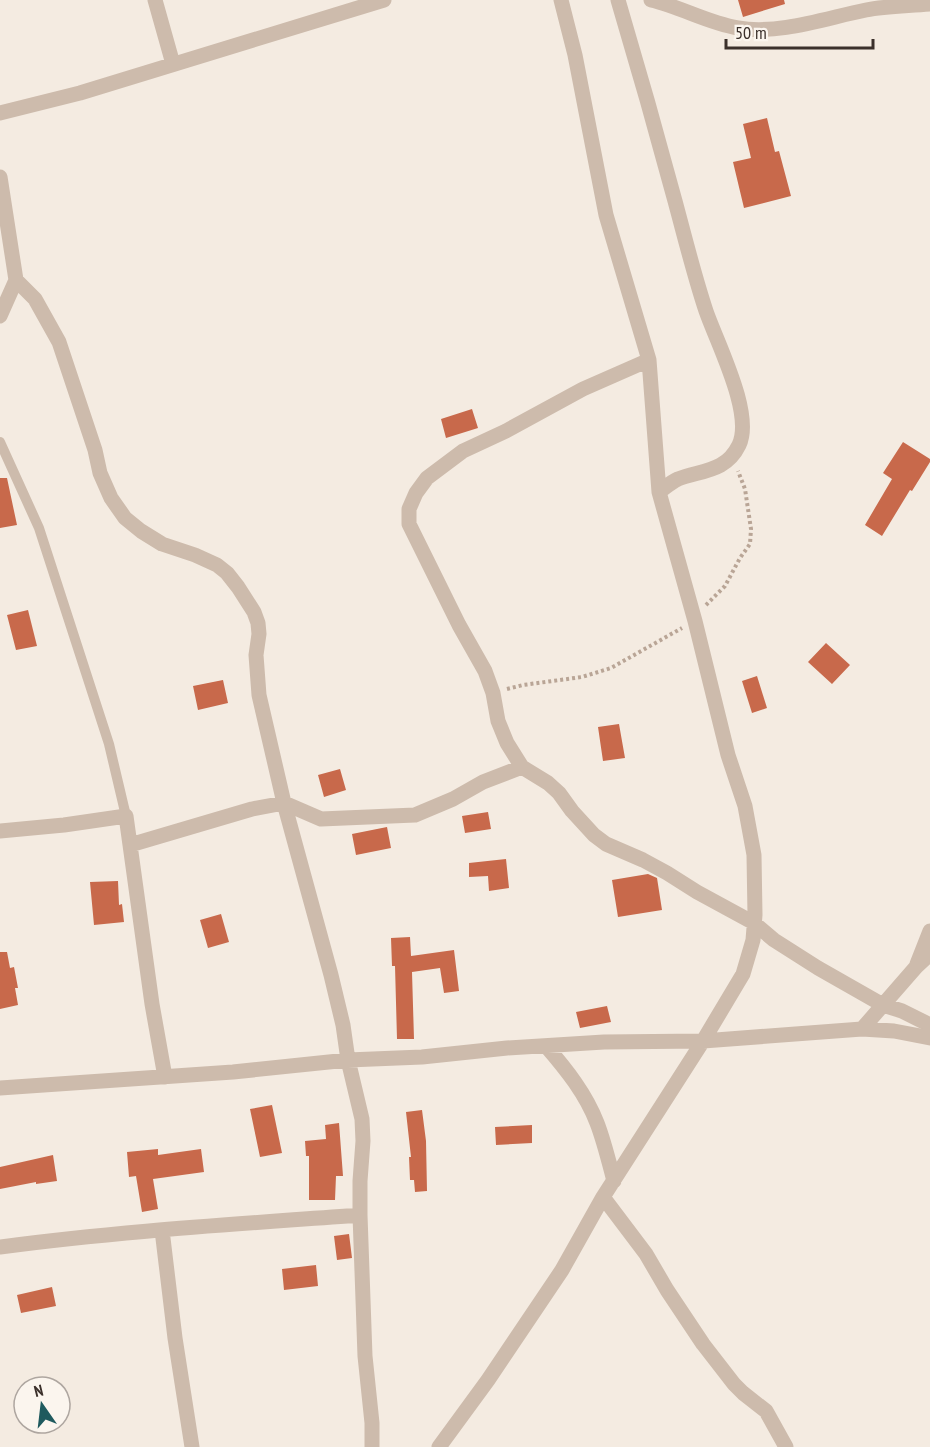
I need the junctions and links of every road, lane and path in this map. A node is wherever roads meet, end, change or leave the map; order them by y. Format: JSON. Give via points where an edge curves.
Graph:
{"nodes":[{"id":1,"x":155,"y":0,"type":"edge"},
{"id":2,"x":384,"y":0,"type":"edge"},
{"id":3,"x":561,"y":0,"type":"edge"},
{"id":4,"x":618,"y":0,"type":"edge"},
{"id":5,"x":651,"y":0,"type":"edge"},
{"id":6,"x":930,"y":4,"type":"edge"},
{"id":7,"x":867,"y":5,"type":"edge"},
{"id":8,"x":173,"y":64,"type":"junction"},
{"id":9,"x":0,"y":114,"type":"edge"},
{"id":10,"x":0,"y":177,"type":"edge"},
{"id":11,"x":16,"y":280,"type":"junction"},
{"id":12,"x":0,"y":316,"type":"edge"},
{"id":13,"x":649,"y":360,"type":"junction"},
{"id":14,"x":0,"y":442,"type":"edge"},
{"id":15,"x":733,"y":456,"type":"junction"},
{"id":16,"x":659,"y":492,"type":"junction"},
{"id":17,"x":695,"y":621,"type":"junction"},
{"id":18,"x":493,"y":693,"type":"junction"},
{"id":19,"x":522,"y":767,"type":"junction"},
{"id":20,"x":284,"y":802,"type":"junction"},
{"id":21,"x":126,"y":816,"type":"junction"},
{"id":22,"x":0,"y":831,"type":"edge"},
{"id":23,"x":130,"y":845,"type":"junction"},
{"id":24,"x":754,"y":923,"type":"junction"},
{"id":25,"x":930,"y":930,"type":"edge"},
{"id":26,"x":930,"y":954,"type":"edge"},
{"id":27,"x":916,"y":967,"type":"junction"},
{"id":28,"x":883,"y":1005,"type":"junction"},
{"id":29,"x":930,"y":1025,"type":"edge"},
{"id":30,"x":862,"y":1029,"type":"junction"},
{"id":31,"x":930,"y":1038,"type":"edge"},
{"id":32,"x":703,"y":1041,"type":"junction"},
{"id":33,"x":546,"y":1046,"type":"junction"},
{"id":34,"x":348,"y":1060,"type":"junction"},
{"id":35,"x":165,"y":1077,"type":"junction"},
{"id":36,"x":0,"y":1088,"type":"edge"},
{"id":37,"x":614,"y":1181,"type":"junction"},
{"id":38,"x":603,"y":1197,"type":"junction"},
{"id":39,"x":360,"y":1215,"type":"junction"},
{"id":40,"x":162,"y":1230,"type":"junction"},
{"id":41,"x":0,"y":1247,"type":"edge"},
{"id":42,"x":192,"y":1447,"type":"edge"},
{"id":43,"x":372,"y":1447,"type":"edge"},
{"id":44,"x":439,"y":1447,"type":"edge"},
{"id":45,"x":786,"y":1447,"type":"edge"}],
"edges":[{"from":1,"to":8,"type":"street"},
{"from":2,"to":8,"type":"street"},
{"from":3,"to":13,"type":"street","via":[[606,215]]},
{"from":4,"to":15,"type":"street","via":[[706,311],[740,405],[743,435]]},
{"from":5,"to":7,"type":"street","via":[[715,22],[771,29],[826,19]]},
{"from":6,"to":7,"type":"street"},
{"from":8,"to":9,"type":"street"},
{"from":10,"to":11,"type":"street"},
{"from":11,"to":12,"type":"street"},
{"from":11,"to":20,"type":"street","via":[[36,299],[59,342],[100,473],[125,518],[162,544],[217,565],[254,612],[259,634],[256,655],[260,695]]},
{"from":13,"to":16,"type":"street"},
{"from":13,"to":18,"type":"street","via":[[583,389],[463,452],[428,478],[416,493],[409,509],[409,524]]},
{"from":14,"to":21,"type":"lane","via":[[39,528],[109,744]]},
{"from":15,"to":16,"type":"street","via":[[711,470],[675,480]]},
{"from":15,"to":17,"type":"path","via":[[745,489],[750,544],[725,586]]},
{"from":16,"to":17,"type":"street"},
{"from":17,"to":18,"type":"path","via":[[610,668]]},
{"from":17,"to":24,"type":"street","via":[[754,855]]},
{"from":18,"to":19,"type":"street","via":[[498,721]]},
{"from":19,"to":20,"type":"street","via":[[415,815],[321,819]]},
{"from":19,"to":24,"type":"street","via":[[559,793],[606,844],[643,860]]},
{"from":20,"to":23,"type":"street"},
{"from":20,"to":34,"type":"street","via":[[331,975]]},
{"from":21,"to":22,"type":"street"},
{"from":21,"to":23,"type":"street"},
{"from":23,"to":35,"type":"street"},
{"from":24,"to":28,"type":"street","via":[[818,968]]},
{"from":24,"to":32,"type":"street","via":[[743,974]]},
{"from":25,"to":27,"type":"street"},
{"from":26,"to":27,"type":"street"},
{"from":27,"to":28,"type":"street"},
{"from":28,"to":29,"type":"street"},
{"from":28,"to":30,"type":"street"},
{"from":30,"to":31,"type":"street"},
{"from":30,"to":32,"type":"street"},
{"from":32,"to":33,"type":"street"},
{"from":32,"to":37,"type":"street"},
{"from":33,"to":34,"type":"street"},
{"from":33,"to":37,"type":"street","via":[[568,1071],[597,1122]]},
{"from":34,"to":35,"type":"street"},
{"from":34,"to":39,"type":"street","via":[[362,1119]]},
{"from":35,"to":36,"type":"street"},
{"from":37,"to":38,"type":"street"},
{"from":38,"to":44,"type":"street","via":[[562,1270]]},
{"from":38,"to":45,"type":"street","via":[[646,1254],[709,1352],[734,1384],[766,1411]]},
{"from":39,"to":40,"type":"street"},
{"from":39,"to":43,"type":"street"},
{"from":40,"to":41,"type":"street"},
{"from":40,"to":42,"type":"street"}]}
